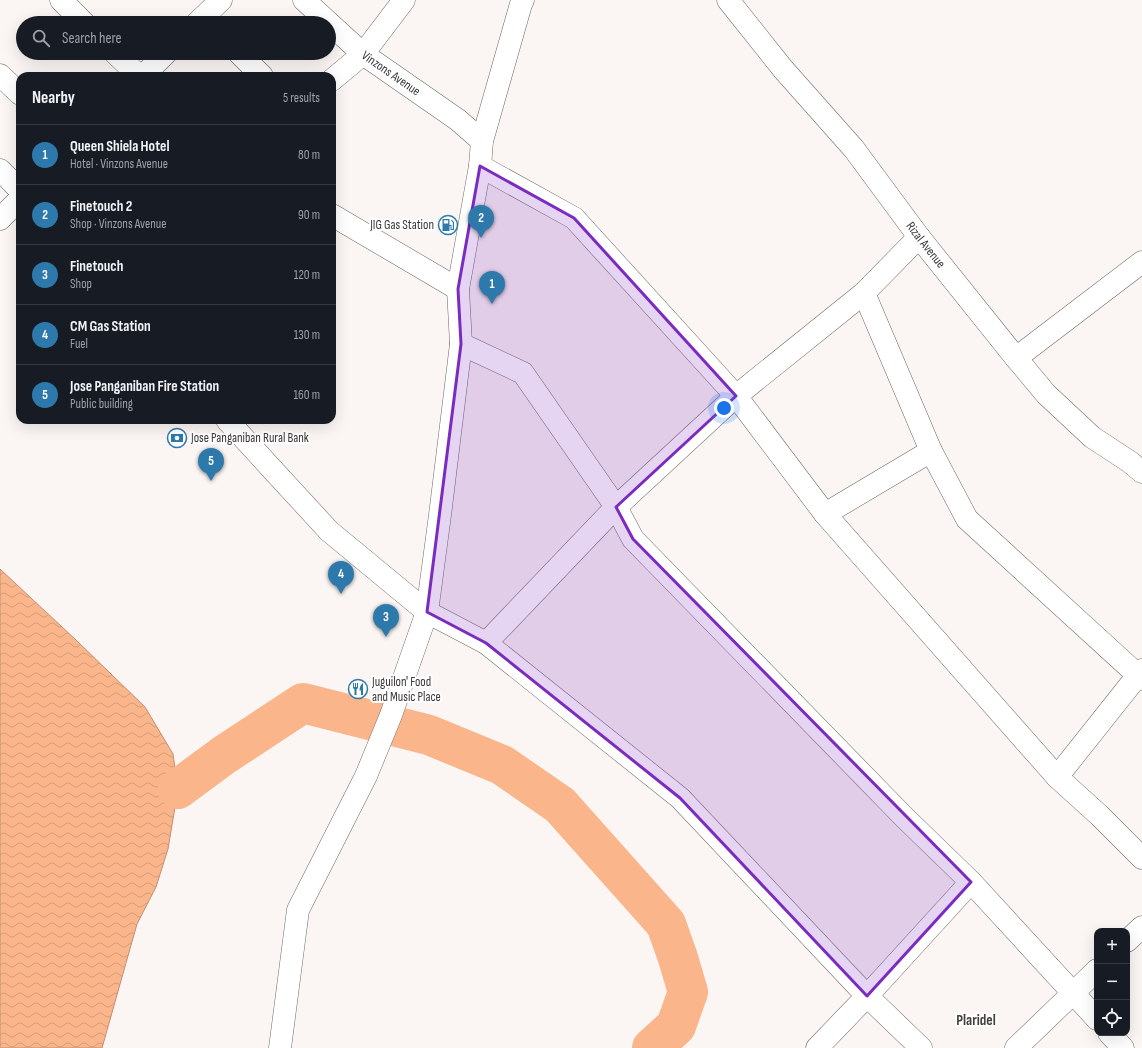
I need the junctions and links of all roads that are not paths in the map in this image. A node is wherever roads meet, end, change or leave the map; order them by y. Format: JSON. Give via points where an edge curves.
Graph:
{"nodes":[{"id":1,"x":61,"y":0,"type":"edge"},
{"id":2,"x":221,"y":0,"type":"edge"},
{"id":3,"x":304,"y":0,"type":"edge"},
{"id":4,"x":404,"y":0,"type":"edge"},
{"id":5,"x":728,"y":0,"type":"edge"},
{"id":6,"x":520,"y":1,"type":"edge"},
{"id":7,"x":77,"y":16,"type":"edge"},
{"id":8,"x":207,"y":16,"type":"edge"},
{"id":9,"x":321,"y":16,"type":"edge"},
{"id":10,"x":336,"y":29,"type":"edge"},
{"id":11,"x":363,"y":54,"type":"junction"},
{"id":12,"x":122,"y":60,"type":"edge"},
{"id":13,"x":159,"y":60,"type":"edge"},
{"id":14,"x":246,"y":60,"type":"edge"},
{"id":15,"x":134,"y":72,"type":"edge"},
{"id":16,"x":147,"y":72,"type":"edge"},
{"id":17,"x":258,"y":72,"type":"edge"},
{"id":18,"x":0,"y":75,"type":"edge"},
{"id":19,"x":336,"y":77,"type":"edge"},
{"id":20,"x":16,"y":90,"type":"edge"},
{"id":21,"x":482,"y":141,"type":"junction"},
{"id":22,"x":480,"y":166,"type":"junction"},
{"id":23,"x":0,"y":170,"type":"edge"},
{"id":24,"x":16,"y":186,"type":"edge"},
{"id":25,"x":16,"y":203,"type":"edge"},
{"id":26,"x":336,"y":217,"type":"edge"},
{"id":27,"x":0,"y":219,"type":"edge"},
{"id":28,"x":919,"y":237,"type":"junction"},
{"id":29,"x":1142,"y":262,"type":"edge"},
{"id":30,"x":458,"y":288,"type":"junction"},
{"id":31,"x":864,"y":293,"type":"junction"},
{"id":32,"x":461,"y":344,"type":"junction"},
{"id":33,"x":1016,"y":358,"type":"junction"},
{"id":34,"x":736,"y":396,"type":"junction"},
{"id":35,"x":231,"y":424,"type":"edge"},
{"id":36,"x":931,"y":451,"type":"junction"},
{"id":37,"x":1142,"y":472,"type":"edge"},
{"id":38,"x":616,"y":507,"type":"junction"},
{"id":39,"x":825,"y":514,"type":"junction"},
{"id":40,"x":426,"y":612,"type":"junction"},
{"id":41,"x":486,"y":643,"type":"junction"},
{"id":42,"x":1141,"y":675,"type":"edge"},
{"id":43,"x":1057,"y":777,"type":"junction"},
{"id":44,"x":1142,"y":858,"type":"edge"},
{"id":45,"x":971,"y":882,"type":"junction"},
{"id":46,"x":1142,"y":927,"type":"edge"},
{"id":47,"x":1130,"y":938,"type":"edge"},
{"id":48,"x":1094,"y":973,"type":"edge"},
{"id":49,"x":1073,"y":993,"type":"junction"},
{"id":50,"x":867,"y":996,"type":"junction"},
{"id":51,"x":1094,"y":1016,"type":"edge"},
{"id":52,"x":1113,"y":1036,"type":"edge"},
{"id":53,"x":280,"y":1048,"type":"edge"},
{"id":54,"x":817,"y":1048,"type":"edge"},
{"id":55,"x":921,"y":1048,"type":"edge"},
{"id":56,"x":1016,"y":1048,"type":"edge"},
{"id":57,"x":1123,"y":1048,"type":"edge"}],
"edges":[{"from":1,"to":7,"type":"street"},
{"from":2,"to":8,"type":"street"},
{"from":3,"to":9,"type":"street","name":"Vinzons Avenue"},
{"from":4,"to":11,"type":"street"},
{"from":5,"to":28,"type":"street","name":"Rizal Avenue","via":[[783,69],[854,150]]},
{"from":6,"to":21,"type":"street"},
{"from":10,"to":11,"type":"street","name":"Vinzons Avenue"},
{"from":11,"to":19,"type":"street"},
{"from":11,"to":21,"type":"street","name":"Vinzons Avenue","via":[[458,120]]},
{"from":12,"to":15,"type":"street"},
{"from":13,"to":16,"type":"street"},
{"from":14,"to":17,"type":"street"},
{"from":18,"to":20,"type":"street"},
{"from":21,"to":22,"type":"street"},
{"from":22,"to":30,"type":"street"},
{"from":22,"to":34,"type":"street","via":[[574,218]]},
{"from":23,"to":24,"type":"street"},
{"from":25,"to":27,"type":"street"},
{"from":26,"to":30,"type":"street"},
{"from":28,"to":31,"type":"street"},
{"from":28,"to":33,"type":"street","name":"Rizal Avenue"},
{"from":29,"to":33,"type":"street"},
{"from":30,"to":32,"type":"street"},
{"from":31,"to":34,"type":"street"},
{"from":31,"to":36,"type":"street"},
{"from":32,"to":38,"type":"street","via":[[523,373]]},
{"from":32,"to":40,"type":"street"},
{"from":33,"to":37,"type":"street","name":"Rizal Avenue","via":[[1046,394],[1092,437]]},
{"from":34,"to":38,"type":"street"},
{"from":34,"to":39,"type":"street"},
{"from":35,"to":40,"type":"street","via":[[329,531]]},
{"from":36,"to":39,"type":"street"},
{"from":36,"to":42,"type":"street","via":[[967,519]]},
{"from":38,"to":41,"type":"street"},
{"from":38,"to":45,"type":"street","via":[[634,539],[904,817]]},
{"from":39,"to":43,"type":"street"},
{"from":40,"to":41,"type":"street"},
{"from":40,"to":53,"type":"street","via":[[391,715],[366,776],[298,910]]},
{"from":41,"to":50,"type":"street","via":[[680,798]]},
{"from":42,"to":43,"type":"street"},
{"from":43,"to":44,"type":"street"},
{"from":45,"to":49,"type":"street"},
{"from":45,"to":50,"type":"street"},
{"from":46,"to":47,"type":"street"},
{"from":48,"to":49,"type":"street"},
{"from":49,"to":51,"type":"street"},
{"from":49,"to":56,"type":"street"},
{"from":50,"to":54,"type":"street"},
{"from":50,"to":55,"type":"street"},
{"from":52,"to":57,"type":"street"}]}
